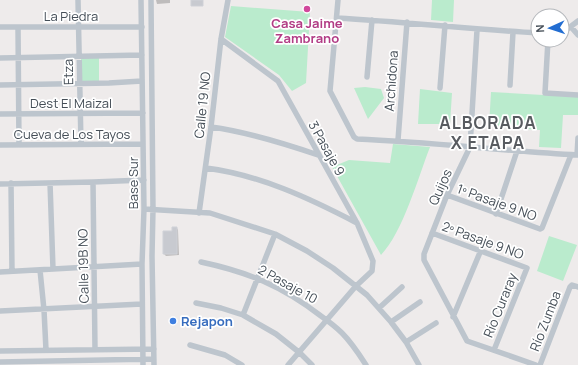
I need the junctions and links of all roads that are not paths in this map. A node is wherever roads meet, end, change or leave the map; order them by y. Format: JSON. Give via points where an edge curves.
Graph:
{"nodes":[{"id":1,"x":78,"y":0,"type":"edge"},
{"id":2,"x":141,"y":0,"type":"edge"},
{"id":3,"x":152,"y":0,"type":"edge"},
{"id":4,"x":228,"y":0,"type":"edge"},
{"id":5,"x":338,"y":0,"type":"edge"},
{"id":6,"x":337,"y":18,"type":"junction"},
{"id":7,"x":372,"y":20,"type":"junction"},
{"id":8,"x":578,"y":21,"type":"edge"},
{"id":9,"x":407,"y":22,"type":"junction"},
{"id":10,"x":78,"y":26,"type":"junction"},
{"id":11,"x":445,"y":26,"type":"junction"},
{"id":12,"x":0,"y":27,"type":"edge"},
{"id":13,"x":18,"y":27,"type":"junction"},
{"id":14,"x":142,"y":27,"type":"junction"},
{"id":15,"x":571,"y":27,"type":"joint"},
{"id":16,"x":477,"y":30,"type":"junction"},
{"id":17,"x":514,"y":32,"type":"junction"},
{"id":18,"x":530,"y":33,"type":"edge"},
{"id":19,"x":578,"y":35,"type":"edge"},
{"id":20,"x":221,"y":40,"type":"junction"},
{"id":21,"x":548,"y":48,"type":"edge"},
{"id":22,"x":142,"y":55,"type":"junction"},
{"id":23,"x":79,"y":57,"type":"junction"},
{"id":24,"x":0,"y":58,"type":"edge"},
{"id":25,"x":18,"y":58,"type":"junction"},
{"id":26,"x":367,"y":77,"type":"dead end"},
{"id":27,"x":142,"y":81,"type":"junction"},
{"id":28,"x":19,"y":84,"type":"junction"},
{"id":29,"x":79,"y":84,"type":"junction"},
{"id":30,"x":0,"y":85,"type":"edge"},
{"id":31,"x":510,"y":85,"type":"dead end"},
{"id":32,"x":440,"y":88,"type":"dead end"},
{"id":33,"x":578,"y":95,"type":"edge"},
{"id":34,"x":143,"y":113,"type":"junction"},
{"id":35,"x":0,"y":114,"type":"edge"},
{"id":36,"x":19,"y":114,"type":"junction"},
{"id":37,"x":80,"y":114,"type":"junction"},
{"id":38,"x":211,"y":127,"type":"junction"},
{"id":39,"x":578,"y":138,"type":"edge"},
{"id":40,"x":398,"y":140,"type":"junction"},
{"id":41,"x":81,"y":144,"type":"junction"},
{"id":42,"x":143,"y":144,"type":"junction"},
{"id":43,"x":0,"y":145,"type":"edge"},
{"id":44,"x":19,"y":145,"type":"junction"},
{"id":45,"x":470,"y":147,"type":"junction"},
{"id":46,"x":518,"y":151,"type":"junction"},
{"id":47,"x":318,"y":155,"type":"junction"},
{"id":48,"x":571,"y":155,"type":"junction"},
{"id":49,"x":578,"y":155,"type":"edge"},
{"id":50,"x":206,"y":168,"type":"junction"},
{"id":51,"x":144,"y":180,"type":"junction"},
{"id":52,"x":93,"y":182,"type":"junction"},
{"id":53,"x":50,"y":183,"type":"junction"},
{"id":54,"x":0,"y":184,"type":"edge"},
{"id":55,"x":11,"y":184,"type":"junction"},
{"id":56,"x":447,"y":195,"type":"junction"},
{"id":57,"x":144,"y":209,"type":"junction"},
{"id":58,"x":153,"y":209,"type":"junction"},
{"id":59,"x":198,"y":213,"type":"junction"},
{"id":60,"x":496,"y":214,"type":"junction"},
{"id":61,"x":357,"y":223,"type":"junction"},
{"id":62,"x":432,"y":233,"type":"junction"},
{"id":63,"x":275,"y":234,"type":"junction"},
{"id":64,"x":481,"y":250,"type":"junction"},
{"id":65,"x":201,"y":262,"type":"dead end"},
{"id":66,"x":142,"y":264,"type":"junction"},
{"id":67,"x":93,"y":266,"type":"junction"},
{"id":68,"x":527,"y":268,"type":"joint"},
{"id":69,"x":53,"y":269,"type":"junction"},
{"id":70,"x":40,"y":270,"type":"junction"},
{"id":71,"x":12,"y":271,"type":"junction"},
{"id":72,"x":0,"y":272,"type":"edge"},
{"id":73,"x":259,"y":278,"type":"junction"},
{"id":74,"x":356,"y":286,"type":"junction"},
{"id":75,"x":402,"y":287,"type":"dead end"},
{"id":76,"x":578,"y":287,"type":"edge"},
{"id":77,"x":420,"y":302,"type":"dead end"},
{"id":78,"x":196,"y":303,"type":"dead end"},
{"id":79,"x":142,"y":304,"type":"junction"},
{"id":80,"x":94,"y":306,"type":"junction"},
{"id":81,"x":379,"y":308,"type":"junction"},
{"id":82,"x":44,"y":310,"type":"junction"},
{"id":83,"x":0,"y":311,"type":"edge"},
{"id":84,"x":243,"y":315,"type":"junction"},
{"id":85,"x":453,"y":317,"type":"junction"},
{"id":86,"x":327,"y":321,"type":"junction"},
{"id":87,"x":391,"y":322,"type":"junction"},
{"id":88,"x":436,"y":323,"type":"dead end"},
{"id":89,"x":406,"y":342,"type":"junction"},
{"id":90,"x":190,"y":345,"type":"dead end"},
{"id":91,"x":95,"y":349,"type":"junction"},
{"id":92,"x":142,"y":349,"type":"junction"},
{"id":93,"x":154,"y":349,"type":"junction"},
{"id":94,"x":46,"y":350,"type":"junction"},
{"id":95,"x":494,"y":350,"type":"junction"},
{"id":96,"x":0,"y":351,"type":"edge"},
{"id":97,"x":300,"y":352,"type":"junction"},
{"id":98,"x":0,"y":362,"type":"edge"},
{"id":99,"x":94,"y":362,"type":"edge"},
{"id":100,"x":143,"y":362,"type":"edge"},
{"id":101,"x":154,"y":362,"type":"edge"},
{"id":102,"x":38,"y":363,"type":"edge"},
{"id":103,"x":242,"y":365,"type":"edge"},
{"id":104,"x":288,"y":365,"type":"edge"},
{"id":105,"x":312,"y":365,"type":"edge"},
{"id":106,"x":366,"y":365,"type":"edge"},
{"id":107,"x":419,"y":365,"type":"edge"},
{"id":108,"x":536,"y":365,"type":"edge"},
{"id":109,"x":540,"y":365,"type":"edge"}],
"edges":[{"from":1,"to":10,"type":"street","name":"Etza"},
{"from":2,"to":14,"type":"street","name":"Base Sur"},
{"from":3,"to":58,"type":"street","name":"Base Sur"},
{"from":4,"to":20,"type":"street","name":"Calle 19 NO"},
{"from":5,"to":6,"type":"street"},
{"from":6,"to":7,"type":"street"},
{"from":6,"to":40,"type":"street","via":[[330,91],[357,139]]},
{"from":7,"to":9,"type":"street"},
{"from":7,"to":26,"type":"street"},
{"from":8,"to":15,"type":"street"},
{"from":9,"to":11,"type":"street"},
{"from":9,"to":40,"type":"street","name":"Archidona"},
{"from":10,"to":13,"type":"street","name":"La Piedra"},
{"from":10,"to":14,"type":"street","name":"La Piedra"},
{"from":10,"to":23,"type":"street","name":"Etza"},
{"from":11,"to":16,"type":"street"},
{"from":11,"to":32,"type":"street"},
{"from":12,"to":13,"type":"street","name":"La Piedra"},
{"from":13,"to":25,"type":"street"},
{"from":14,"to":22,"type":"street","name":"Base Sur"},
{"from":15,"to":19,"type":"street"},
{"from":16,"to":17,"type":"street"},
{"from":16,"to":45,"type":"street","name":"Quijos"},
{"from":17,"to":18,"type":"street"},
{"from":17,"to":31,"type":"street"},
{"from":20,"to":38,"type":"street","name":"Calle 19 NO"},
{"from":20,"to":47,"type":"street","name":"3 Pasaje 9","via":[[278,81]]},
{"from":21,"to":33,"type":"street","via":[[545,93]]},
{"from":22,"to":23,"type":"street"},
{"from":22,"to":27,"type":"street","name":"Base Sur"},
{"from":23,"to":25,"type":"street"},
{"from":23,"to":29,"type":"street","name":"Etza"},
{"from":24,"to":25,"type":"street"},
{"from":25,"to":28,"type":"street"},
{"from":27,"to":29,"type":"street"},
{"from":27,"to":34,"type":"street","name":"Base Sur"},
{"from":28,"to":29,"type":"street"},
{"from":28,"to":30,"type":"street"},
{"from":28,"to":36,"type":"street"},
{"from":29,"to":37,"type":"street","name":"Etza"},
{"from":34,"to":37,"type":"street","name":"Dest El Maizal"},
{"from":34,"to":42,"type":"street","name":"Base Sur"},
{"from":35,"to":36,"type":"street","name":"Dest El Maizal"},
{"from":36,"to":37,"type":"street","name":"Dest El Maizal"},
{"from":36,"to":44,"type":"street"},
{"from":37,"to":41,"type":"street","name":"Etza"},
{"from":38,"to":47,"type":"street","via":[[240,132]]},
{"from":38,"to":50,"type":"street","name":"Calle 19 NO"},
{"from":39,"to":49,"type":"street"},
{"from":40,"to":45,"type":"street"},
{"from":41,"to":42,"type":"street","name":"Cueva de Los Tayos"},
{"from":41,"to":44,"type":"street","name":"Cueva de Los Tayos"},
{"from":42,"to":51,"type":"street","name":"Base Sur"},
{"from":43,"to":44,"type":"street","name":"Cueva de Los Tayos"},
{"from":45,"to":46,"type":"street"},
{"from":45,"to":56,"type":"street","name":"Quijos"},
{"from":46,"to":48,"type":"street"},
{"from":46,"to":60,"type":"street"},
{"from":47,"to":61,"type":"street","name":"3 Pasaje 9"},
{"from":48,"to":49,"type":"street"},
{"from":48,"to":60,"type":"street","name":"1º Pasaje 9 NO","via":[[542,228]]},
{"from":50,"to":59,"type":"street","name":"Calle 19 NO"},
{"from":50,"to":61,"type":"street","via":[[265,181]]},
{"from":51,"to":52,"type":"street"},
{"from":51,"to":57,"type":"street","name":"Base Sur"},
{"from":52,"to":53,"type":"street"},
{"from":52,"to":67,"type":"street","name":"Calle 19B NO"},
{"from":53,"to":55,"type":"street"},
{"from":53,"to":69,"type":"street"},
{"from":54,"to":55,"type":"street"},
{"from":55,"to":71,"type":"street"},
{"from":56,"to":60,"type":"street","name":"1º Pasaje 9 NO"},
{"from":56,"to":62,"type":"street","name":"Quijos"},
{"from":57,"to":58,"type":"street"},
{"from":57,"to":66,"type":"street","name":"Base Sur"},
{"from":58,"to":59,"type":"street"},
{"from":58,"to":93,"type":"street","name":"Base Sur"},
{"from":59,"to":63,"type":"street","via":[[210,214]]},
{"from":61,"to":74,"type":"street","name":"3 Pasaje 9","via":[[373,260],[372,271]]},
{"from":62,"to":64,"type":"street","name":"2º Pasaje 9 NO"},
{"from":62,"to":85,"type":"street","name":"Quijos","via":[[424,260]]},
{"from":63,"to":73,"type":"street"},
{"from":63,"to":74,"type":"street","via":[[307,251]]},
{"from":64,"to":68,"type":"street","name":"2º Pasaje 9 NO"},
{"from":64,"to":85,"type":"street"},
{"from":65,"to":73,"type":"street","name":"2 Pasaje 10"},
{"from":66,"to":67,"type":"street"},
{"from":66,"to":79,"type":"street","name":"Base Sur"},
{"from":67,"to":69,"type":"street"},
{"from":67,"to":80,"type":"street","name":"Calle 19B NO"},
{"from":68,"to":95,"type":"street","name":"Río Curaray"},
{"from":69,"to":70,"type":"street"},
{"from":70,"to":71,"type":"street"},
{"from":70,"to":82,"type":"street"},
{"from":71,"to":72,"type":"street"},
{"from":73,"to":84,"type":"street"},
{"from":73,"to":86,"type":"street","name":"2 Pasaje 10","via":[[302,301]]},
{"from":74,"to":81,"type":"street"},
{"from":74,"to":86,"type":"street","name":"3 Pasaje 9"},
{"from":75,"to":81,"type":"street"},
{"from":76,"to":109,"type":"street","name":"Río Zumba","via":[[570,286]]},
{"from":77,"to":87,"type":"street"},
{"from":78,"to":84,"type":"street"},
{"from":79,"to":80,"type":"street"},
{"from":79,"to":92,"type":"street","name":"Base Sur"},
{"from":80,"to":82,"type":"street"},
{"from":80,"to":91,"type":"street","name":"Calle 19B NO"},
{"from":81,"to":87,"type":"street"},
{"from":82,"to":83,"type":"street"},
{"from":82,"to":94,"type":"street"},
{"from":84,"to":97,"type":"street","via":[[276,334]]},
{"from":85,"to":95,"type":"street","name":"Quijos","via":[[467,341]]},
{"from":86,"to":97,"type":"street","name":"3 Pasaje 9"},
{"from":86,"to":106,"type":"street","name":"2 Pasaje 10","via":[[342,332]]},
{"from":87,"to":89,"type":"street"},
{"from":88,"to":89,"type":"street"},
{"from":89,"to":107,"type":"street"},
{"from":90,"to":103,"type":"street","via":[[225,356]]},
{"from":91,"to":92,"type":"street"},
{"from":91,"to":94,"type":"street"},
{"from":92,"to":93,"type":"street"},
{"from":92,"to":100,"type":"street","name":"Base Sur"},
{"from":93,"to":101,"type":"street","name":"Base Sur"},
{"from":94,"to":96,"type":"street"},
{"from":95,"to":108,"type":"street"},
{"from":97,"to":104,"type":"street","name":"3 Pasaje 9"},
{"from":97,"to":105,"type":"street"},
{"from":98,"to":102,"type":"street"},
{"from":99,"to":100,"type":"street"},
{"from":99,"to":102,"type":"street"},
{"from":100,"to":101,"type":"street"}]}
